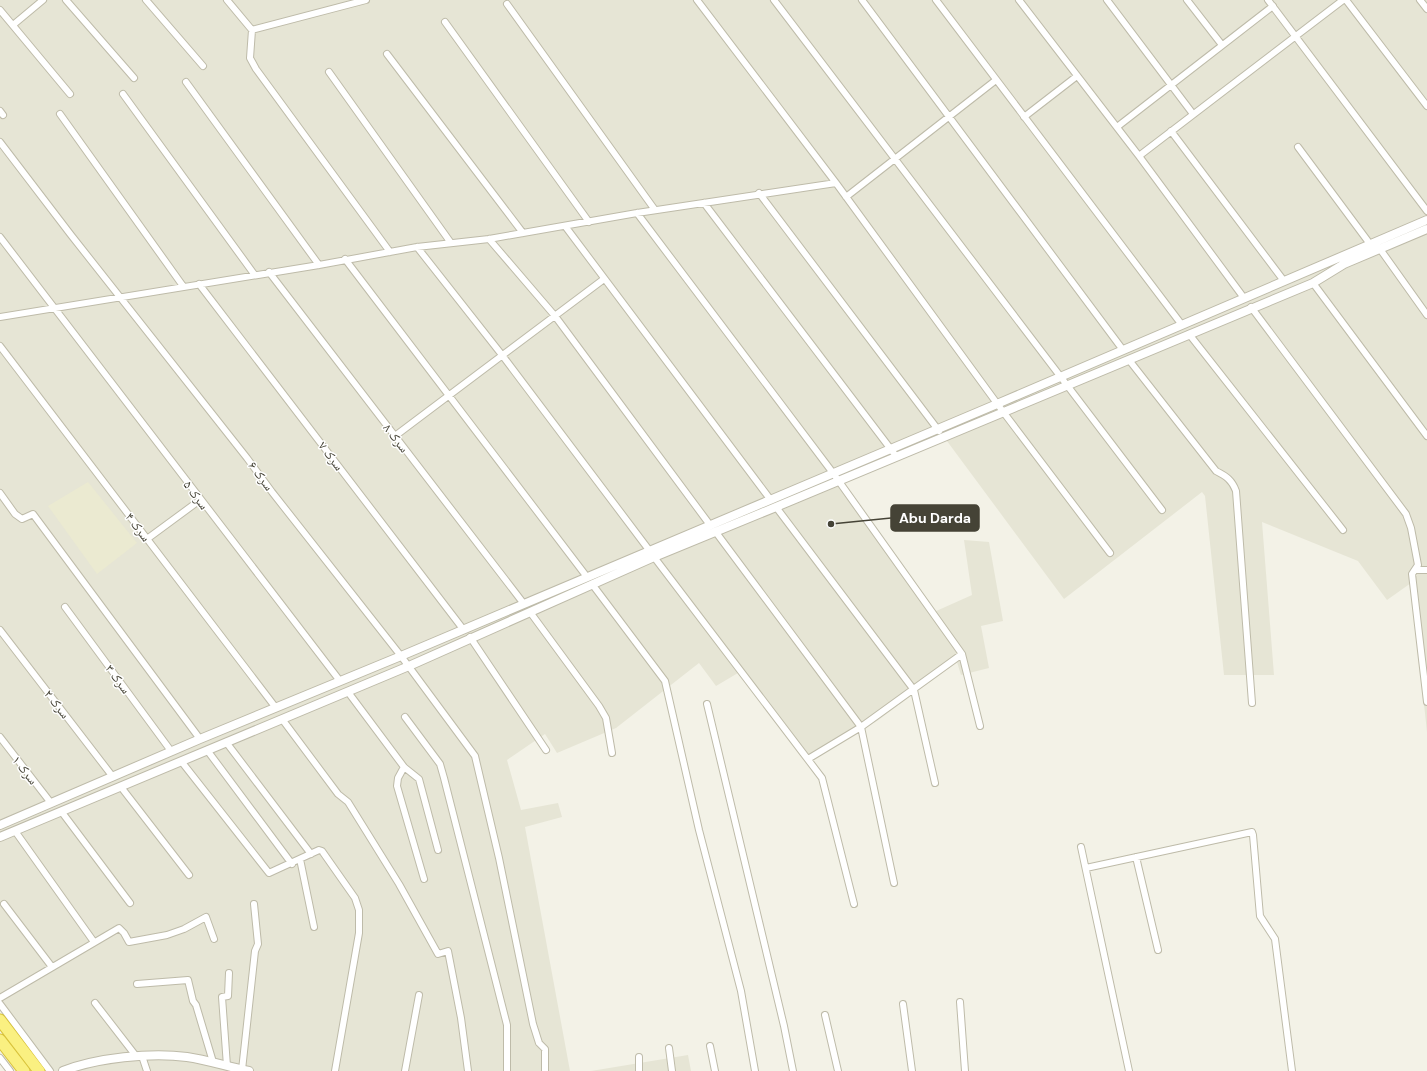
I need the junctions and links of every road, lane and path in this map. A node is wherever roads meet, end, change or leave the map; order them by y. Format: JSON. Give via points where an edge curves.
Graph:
{"nodes":[{"id":1,"x":43,"y":0,"type":"edge"},
{"id":2,"x":66,"y":0,"type":"edge"},
{"id":3,"x":146,"y":0,"type":"edge"},
{"id":4,"x":227,"y":0,"type":"edge"},
{"id":5,"x":366,"y":0,"type":"edge"},
{"id":6,"x":697,"y":0,"type":"edge"},
{"id":7,"x":774,"y":0,"type":"edge"},
{"id":8,"x":862,"y":0,"type":"edge"},
{"id":9,"x":936,"y":0,"type":"edge"},
{"id":10,"x":1019,"y":0,"type":"edge"},
{"id":11,"x":1108,"y":0,"type":"edge"},
{"id":12,"x":1187,"y":0,"type":"edge"},
{"id":13,"x":1268,"y":0,"type":"edge"},
{"id":14,"x":1343,"y":0,"type":"edge"},
{"id":15,"x":1346,"y":0,"type":"edge"},
{"id":16,"x":1420,"y":0,"type":"edge"},
{"id":17,"x":507,"y":4,"type":"dead end"},
{"id":18,"x":1272,"y":6,"type":"junction"},
{"id":19,"x":1427,"y":9,"type":"edge"},
{"id":20,"x":0,"y":10,"type":"edge"},
{"id":21,"x":445,"y":22,"type":"dead end"},
{"id":22,"x":13,"y":25,"type":"junction"},
{"id":23,"x":252,"y":30,"type":"junction"},
{"id":24,"x":1295,"y":36,"type":"junction"},
{"id":25,"x":1222,"y":45,"type":"junction"},
{"id":26,"x":387,"y":54,"type":"dead end"},
{"id":27,"x":203,"y":66,"type":"dead end"},
{"id":28,"x":329,"y":72,"type":"dead end"},
{"id":29,"x":1077,"y":76,"type":"junction"},
{"id":30,"x":134,"y":78,"type":"dead end"},
{"id":31,"x":996,"y":80,"type":"junction"},
{"id":32,"x":186,"y":82,"type":"dead end"},
{"id":33,"x":1171,"y":84,"type":"junction"},
{"id":34,"x":70,"y":94,"type":"dead end"},
{"id":35,"x":123,"y":94,"type":"dead end"},
{"id":36,"x":1427,"y":106,"type":"edge"},
{"id":37,"x":60,"y":114,"type":"dead end"},
{"id":38,"x":1194,"y":114,"type":"junction"},
{"id":39,"x":948,"y":116,"type":"junction"},
{"id":40,"x":1024,"y":117,"type":"junction"},
{"id":41,"x":1117,"y":127,"type":"junction"},
{"id":42,"x":1171,"y":131,"type":"junction"},
{"id":43,"x":0,"y":142,"type":"edge"},
{"id":44,"x":1298,"y":147,"type":"dead end"},
{"id":45,"x":1139,"y":156,"type":"junction"},
{"id":46,"x":894,"y":159,"type":"junction"},
{"id":47,"x":836,"y":183,"type":"junction"},
{"id":48,"x":759,"y":193,"type":"junction"},
{"id":49,"x":846,"y":197,"type":"junction"},
{"id":50,"x":704,"y":202,"type":"junction"},
{"id":51,"x":655,"y":210,"type":"junction"},
{"id":52,"x":1427,"y":211,"type":"edge"},
{"id":53,"x":637,"y":212,"type":"junction"},
{"id":54,"x":1427,"y":220,"type":"edge"},
{"id":55,"x":590,"y":222,"type":"junction"},
{"id":56,"x":565,"y":226,"type":"junction"},
{"id":57,"x":1427,"y":229,"type":"edge"},
{"id":58,"x":523,"y":233,"type":"junction"},
{"id":59,"x":0,"y":237,"type":"edge"},
{"id":60,"x":489,"y":239,"type":"junction"},
{"id":61,"x":452,"y":243,"type":"junction"},
{"id":62,"x":1370,"y":244,"type":"junction"},
{"id":63,"x":417,"y":246,"type":"junction"},
{"id":64,"x":1380,"y":249,"type":"junction"},
{"id":65,"x":390,"y":252,"type":"junction"},
{"id":66,"x":345,"y":259,"type":"junction"},
{"id":67,"x":319,"y":265,"type":"junction"},
{"id":68,"x":269,"y":272,"type":"junction"},
{"id":69,"x":254,"y":274,"type":"junction"},
{"id":70,"x":604,"y":279,"type":"junction"},
{"id":71,"x":1284,"y":281,"type":"junction"},
{"id":72,"x":1313,"y":282,"type":"junction"},
{"id":73,"x":199,"y":284,"type":"junction"},
{"id":74,"x":183,"y":286,"type":"junction"},
{"id":75,"x":120,"y":296,"type":"junction"},
{"id":76,"x":1244,"y":298,"type":"junction"},
{"id":77,"x":54,"y":307,"type":"junction"},
{"id":78,"x":1251,"y":307,"type":"junction"},
{"id":79,"x":1427,"y":315,"type":"edge"},
{"id":80,"x":555,"y":316,"type":"junction"},
{"id":81,"x":0,"y":317,"type":"edge"},
{"id":82,"x":1182,"y":325,"type":"junction"},
{"id":83,"x":1188,"y":334,"type":"junction"},
{"id":84,"x":0,"y":346,"type":"edge"},
{"id":85,"x":1123,"y":350,"type":"junction"},
{"id":86,"x":502,"y":355,"type":"junction"},
{"id":87,"x":1129,"y":360,"type":"junction"},
{"id":88,"x":1061,"y":377,"type":"junction"},
{"id":89,"x":1068,"y":385,"type":"junction"},
{"id":90,"x":450,"y":394,"type":"junction"},
{"id":91,"x":997,"y":404,"type":"junction"},
{"id":92,"x":1004,"y":413,"type":"junction"},
{"id":93,"x":938,"y":429,"type":"junction"},
{"id":94,"x":395,"y":436,"type":"junction"},
{"id":95,"x":1427,"y":436,"type":"edge"},
{"id":96,"x":944,"y":437,"type":"junction"},
{"id":97,"x":891,"y":448,"type":"junction"},
{"id":98,"x":896,"y":456,"type":"junction"},
{"id":99,"x":833,"y":473,"type":"junction"},
{"id":100,"x":837,"y":480,"type":"junction"},
{"id":101,"x":0,"y":493,"type":"edge"},
{"id":102,"x":770,"y":499,"type":"junction"},
{"id":103,"x":200,"y":500,"type":"junction"},
{"id":104,"x":776,"y":508,"type":"junction"},
{"id":105,"x":1162,"y":510,"type":"dead end"},
{"id":106,"x":710,"y":525,"type":"junction"},
{"id":107,"x":1343,"y":530,"type":"dead end"},
{"id":108,"x":715,"y":532,"type":"junction"},
{"id":109,"x":147,"y":540,"type":"junction"},
{"id":110,"x":652,"y":553,"type":"junction"},
{"id":111,"x":1110,"y":553,"type":"dead end"},
{"id":112,"x":1416,"y":570,"type":"junction"},
{"id":113,"x":1427,"y":570,"type":"edge"},
{"id":114,"x":587,"y":577,"type":"junction"},
{"id":115,"x":592,"y":584,"type":"junction"},
{"id":116,"x":524,"y":604,"type":"junction"},
{"id":117,"x":65,"y":607,"type":"dead end"},
{"id":118,"x":530,"y":612,"type":"junction"},
{"id":119,"x":463,"y":629,"type":"junction"},
{"id":120,"x":0,"y":630,"type":"edge"},
{"id":121,"x":470,"y":637,"type":"junction"},
{"id":122,"x":962,"y":654,"type":"junction"},
{"id":123,"x":401,"y":656,"type":"junction"},
{"id":124,"x":409,"y":666,"type":"junction"},
{"id":125,"x":340,"y":681,"type":"junction"},
{"id":126,"x":914,"y":690,"type":"junction"},
{"id":127,"x":348,"y":692,"type":"junction"},
{"id":128,"x":1427,"y":702,"type":"edge"},
{"id":129,"x":707,"y":704,"type":"dead end"},
{"id":130,"x":1252,"y":704,"type":"dead end"},
{"id":131,"x":276,"y":708,"type":"junction"},
{"id":132,"x":405,"y":717,"type":"dead end"},
{"id":133,"x":282,"y":718,"type":"junction"},
{"id":134,"x":980,"y":726,"type":"dead end"},
{"id":135,"x":861,"y":728,"type":"junction"},
{"id":136,"x":0,"y":737,"type":"edge"},
{"id":137,"x":200,"y":739,"type":"junction"},
{"id":138,"x":226,"y":742,"type":"junction"},
{"id":139,"x":207,"y":750,"type":"junction"},
{"id":140,"x":546,"y":750,"type":"dead end"},
{"id":141,"x":171,"y":751,"type":"junction"},
{"id":142,"x":612,"y":753,"type":"dead end"},
{"id":143,"x":808,"y":758,"type":"junction"},
{"id":144,"x":181,"y":761,"type":"junction"},
{"id":145,"x":404,"y":767,"type":"junction"},
{"id":146,"x":114,"y":776,"type":"junction"},
{"id":147,"x":935,"y":783,"type":"dead end"},
{"id":148,"x":121,"y":786,"type":"junction"},
{"id":149,"x":51,"y":803,"type":"junction"},
{"id":150,"x":61,"y":811,"type":"junction"},
{"id":151,"x":0,"y":825,"type":"edge"},
{"id":152,"x":15,"y":831,"type":"junction"},
{"id":153,"x":0,"y":837,"type":"edge"},
{"id":154,"x":1081,"y":847,"type":"dead end"},
{"id":155,"x":438,"y":850,"type":"dead end"},
{"id":156,"x":311,"y":854,"type":"junction"},
{"id":157,"x":1136,"y":857,"type":"junction"},
{"id":158,"x":300,"y":859,"type":"junction"},
{"id":159,"x":292,"y":864,"type":"junction"},
{"id":160,"x":1086,"y":868,"type":"junction"},
{"id":161,"x":189,"y":875,"type":"dead end"},
{"id":162,"x":424,"y":879,"type":"dead end"},
{"id":163,"x":894,"y":883,"type":"dead end"},
{"id":164,"x":130,"y":903,"type":"dead end"},
{"id":165,"x":4,"y":904,"type":"dead end"},
{"id":166,"x":254,"y":904,"type":"dead end"},
{"id":167,"x":854,"y":904,"type":"dead end"},
{"id":168,"x":314,"y":927,"type":"dead end"},
{"id":169,"x":214,"y":939,"type":"dead end"},
{"id":170,"x":94,"y":942,"type":"junction"},
{"id":171,"x":1158,"y":950,"type":"dead end"},
{"id":172,"x":52,"y":967,"type":"junction"},
{"id":173,"x":229,"y":973,"type":"dead end"},
{"id":174,"x":137,"y":984,"type":"dead end"},
{"id":175,"x":418,"y":995,"type":"dead end"},
{"id":176,"x":0,"y":998,"type":"edge"},
{"id":177,"x":960,"y":1002,"type":"dead end"},
{"id":178,"x":94,"y":1003,"type":"dead end"},
{"id":179,"x":0,"y":1004,"type":"edge"},
{"id":180,"x":903,"y":1004,"type":"dead end"},
{"id":181,"x":825,"y":1015,"type":"dead end"},
{"id":182,"x":0,"y":1020,"type":"edge"},
{"id":183,"x":0,"y":1040,"type":"edge"},
{"id":184,"x":710,"y":1046,"type":"dead end"},
{"id":185,"x":668,"y":1048,"type":"dead end"},
{"id":186,"x":139,"y":1056,"type":"junction"},
{"id":187,"x":639,"y":1057,"type":"dead end"},
{"id":188,"x":0,"y":1058,"type":"edge"},
{"id":189,"x":212,"y":1062,"type":"junction"},
{"id":190,"x":227,"y":1066,"type":"junction"},
{"id":191,"x":245,"y":1070,"type":"edge"},
{"id":192,"x":10,"y":1071,"type":"edge"},
{"id":193,"x":24,"y":1071,"type":"edge"},
{"id":194,"x":39,"y":1071,"type":"edge"},
{"id":195,"x":50,"y":1071,"type":"edge"},
{"id":196,"x":63,"y":1071,"type":"edge"},
{"id":197,"x":147,"y":1071,"type":"edge"},
{"id":198,"x":335,"y":1071,"type":"edge"},
{"id":199,"x":405,"y":1071,"type":"edge"},
{"id":200,"x":468,"y":1071,"type":"edge"},
{"id":201,"x":507,"y":1071,"type":"edge"},
{"id":202,"x":545,"y":1071,"type":"edge"},
{"id":203,"x":640,"y":1071,"type":"edge"},
{"id":204,"x":672,"y":1071,"type":"edge"},
{"id":205,"x":715,"y":1071,"type":"edge"},
{"id":206,"x":755,"y":1071,"type":"edge"},
{"id":207,"x":793,"y":1071,"type":"edge"},
{"id":208,"x":838,"y":1071,"type":"edge"},
{"id":209,"x":912,"y":1071,"type":"edge"},
{"id":210,"x":965,"y":1071,"type":"edge"},
{"id":211,"x":1129,"y":1071,"type":"edge"},
{"id":212,"x":1292,"y":1071,"type":"edge"}],
"edges":[{"from":1,"to":22,"type":"street"},
{"from":2,"to":30,"type":"street"},
{"from":3,"to":27,"type":"street"},
{"from":4,"to":23,"type":"street"},
{"from":5,"to":23,"type":"street"},
{"from":6,"to":47,"type":"street"},
{"from":7,"to":46,"type":"street"},
{"from":8,"to":39,"type":"street"},
{"from":9,"to":31,"type":"street"},
{"from":10,"to":29,"type":"street"},
{"from":11,"to":33,"type":"street"},
{"from":12,"to":25,"type":"street"},
{"from":13,"to":18,"type":"street"},
{"from":14,"to":24,"type":"street"},
{"from":15,"to":36,"type":"street"},
{"from":16,"to":19,"type":"street"},
{"from":17,"to":51,"type":"street"},
{"from":18,"to":24,"type":"street"},
{"from":18,"to":25,"type":"street"},
{"from":20,"to":22,"type":"street"},
{"from":21,"to":55,"type":"street"},
{"from":22,"to":34,"type":"street"},
{"from":23,"to":65,"type":"street","via":[[250,58],[256,69]]},
{"from":24,"to":38,"type":"street"},
{"from":24,"to":52,"type":"street"},
{"from":25,"to":33,"type":"street"},
{"from":26,"to":58,"type":"street"},
{"from":28,"to":61,"type":"street"},
{"from":29,"to":40,"type":"street"},
{"from":29,"to":41,"type":"street"},
{"from":31,"to":39,"type":"street"},
{"from":31,"to":40,"type":"street"},
{"from":32,"to":67,"type":"street"},
{"from":33,"to":38,"type":"street"},
{"from":33,"to":41,"type":"street"},
{"from":35,"to":69,"type":"street"},
{"from":37,"to":74,"type":"street"},
{"from":38,"to":42,"type":"street"},
{"from":39,"to":46,"type":"street"},
{"from":39,"to":85,"type":"street"},
{"from":40,"to":82,"type":"street"},
{"from":41,"to":45,"type":"street"},
{"from":42,"to":45,"type":"street"},
{"from":42,"to":71,"type":"street"},
{"from":43,"to":75,"type":"street","name":"سرک ۶"},
{"from":44,"to":62,"type":"street"},
{"from":45,"to":76,"type":"street"},
{"from":46,"to":49,"type":"street"},
{"from":46,"to":88,"type":"street"},
{"from":47,"to":48,"type":"street"},
{"from":47,"to":49,"type":"street"},
{"from":48,"to":50,"type":"street"},
{"from":48,"to":93,"type":"street"},
{"from":49,"to":91,"type":"street"},
{"from":50,"to":51,"type":"street"},
{"from":50,"to":97,"type":"street"},
{"from":51,"to":53,"type":"street"},
{"from":53,"to":55,"type":"street"},
{"from":53,"to":99,"type":"street"},
{"from":54,"to":62,"type":"street"},
{"from":55,"to":56,"type":"street"},
{"from":56,"to":58,"type":"street"},
{"from":56,"to":70,"type":"street"},
{"from":57,"to":64,"type":"street"},
{"from":58,"to":60,"type":"street"},
{"from":59,"to":77,"type":"street","name":"سرک ۵"},
{"from":60,"to":61,"type":"street"},
{"from":60,"to":80,"type":"street"},
{"from":61,"to":63,"type":"street"},
{"from":62,"to":71,"type":"street"},
{"from":63,"to":65,"type":"street"},
{"from":63,"to":86,"type":"street"},
{"from":64,"to":72,"type":"street","via":[[1344,264]]},
{"from":64,"to":79,"type":"street"},
{"from":65,"to":66,"type":"street"},
{"from":66,"to":67,"type":"street"},
{"from":66,"to":90,"type":"street"},
{"from":67,"to":68,"type":"street"},
{"from":68,"to":69,"type":"street"},
{"from":68,"to":94,"type":"street","name":"سرک ۸"},
{"from":69,"to":73,"type":"street"},
{"from":70,"to":80,"type":"street"},
{"from":70,"to":102,"type":"street"},
{"from":71,"to":76,"type":"street"},
{"from":72,"to":78,"type":"street"},
{"from":72,"to":95,"type":"street"},
{"from":73,"to":74,"type":"street"},
{"from":73,"to":119,"type":"street","name":"سرک ۷"},
{"from":74,"to":75,"type":"street"},
{"from":75,"to":77,"type":"street"},
{"from":75,"to":123,"type":"street","name":"سرک ۶"},
{"from":76,"to":82,"type":"street"},
{"from":77,"to":81,"type":"street"},
{"from":77,"to":103,"type":"street","name":"سرک ۵"},
{"from":78,"to":83,"type":"street"},
{"from":78,"to":112,"type":"street","via":[[1402,507],[1411,528],[1418,565]]},
{"from":80,"to":86,"type":"street"},
{"from":80,"to":106,"type":"street"},
{"from":82,"to":85,"type":"street"},
{"from":83,"to":87,"type":"street"},
{"from":83,"to":107,"type":"street"},
{"from":84,"to":109,"type":"street","name":"سرک ۴"},
{"from":85,"to":88,"type":"street"},
{"from":86,"to":90,"type":"street"},
{"from":86,"to":110,"type":"street"},
{"from":87,"to":89,"type":"street"},
{"from":87,"to":130,"type":"street","via":[[1216,471],[1226,476],[1235,487]]},
{"from":88,"to":89,"type":"street"},
{"from":88,"to":91,"type":"street"},
{"from":89,"to":92,"type":"street"},
{"from":89,"to":105,"type":"street"},
{"from":90,"to":94,"type":"street"},
{"from":90,"to":114,"type":"street"},
{"from":91,"to":92,"type":"street"},
{"from":91,"to":93,"type":"street"},
{"from":92,"to":96,"type":"street"},
{"from":92,"to":111,"type":"street"},
{"from":93,"to":96,"type":"street"},
{"from":93,"to":97,"type":"street"},
{"from":94,"to":116,"type":"street","name":"سرک ۸"},
{"from":96,"to":98,"type":"street"},
{"from":97,"to":98,"type":"street"},
{"from":97,"to":99,"type":"street"},
{"from":98,"to":100,"type":"street"},
{"from":99,"to":100,"type":"street"},
{"from":99,"to":102,"type":"street"},
{"from":100,"to":104,"type":"street"},
{"from":100,"to":122,"type":"street"},
{"from":101,"to":137,"type":"street","via":[[15,514],[22,519],[33,514]]},
{"from":102,"to":106,"type":"street"},
{"from":103,"to":109,"type":"street"},
{"from":103,"to":125,"type":"street","name":"سرک ۵"},
{"from":104,"to":108,"type":"street"},
{"from":104,"to":126,"type":"street"},
{"from":106,"to":110,"type":"street"},
{"from":108,"to":110,"type":"street"},
{"from":108,"to":135,"type":"street"},
{"from":109,"to":131,"type":"street","name":"سرک ۴"},
{"from":110,"to":114,"type":"street"},
{"from":110,"to":115,"type":"street"},
{"from":110,"to":143,"type":"street"},
{"from":112,"to":113,"type":"street"},
{"from":112,"to":128,"type":"street","via":[[1412,574]]},
{"from":114,"to":116,"type":"street"},
{"from":115,"to":118,"type":"street"},
{"from":115,"to":206,"type":"street","via":[[665,681],[740,991]]},
{"from":116,"to":119,"type":"street"},
{"from":117,"to":141,"type":"street","name":"سرک ۳"},
{"from":118,"to":121,"type":"street"},
{"from":118,"to":142,"type":"street","via":[[606,718]]},
{"from":119,"to":123,"type":"street"},
{"from":120,"to":146,"type":"street","name":"سرک ۲"},
{"from":121,"to":124,"type":"street"},
{"from":121,"to":140,"type":"street"},
{"from":122,"to":126,"type":"street"},
{"from":122,"to":134,"type":"street"},
{"from":123,"to":124,"type":"street","name":"سرک ۶"},
{"from":123,"to":125,"type":"street"},
{"from":124,"to":127,"type":"street"},
{"from":124,"to":202,"type":"street","name":"سرک ۶","via":[[475,756],[533,1024],[539,1043],[545,1049]]},
{"from":125,"to":131,"type":"street"},
{"from":126,"to":135,"type":"street"},
{"from":126,"to":147,"type":"street"},
{"from":127,"to":133,"type":"street"},
{"from":127,"to":145,"type":"street"},
{"from":129,"to":207,"type":"street"},
{"from":131,"to":137,"type":"street"},
{"from":132,"to":201,"type":"street","via":[[440,764],[507,1025]]},
{"from":133,"to":138,"type":"street"},
{"from":133,"to":200,"type":"street","via":[[338,794],[348,802],[399,884],[438,954],[448,951]]},
{"from":135,"to":143,"type":"street"},
{"from":135,"to":163,"type":"street"},
{"from":136,"to":149,"type":"street","name":"سرک ۱"},
{"from":137,"to":141,"type":"street"},
{"from":138,"to":139,"type":"street"},
{"from":138,"to":156,"type":"street"},
{"from":139,"to":144,"type":"street"},
{"from":139,"to":159,"type":"street"},
{"from":141,"to":146,"type":"street"},
{"from":143,"to":167,"type":"street","via":[[822,778]]},
{"from":144,"to":148,"type":"street"},
{"from":144,"to":159,"type":"street","via":[[269,873]]},
{"from":145,"to":155,"type":"street","via":[[419,779]]},
{"from":145,"to":162,"type":"street","via":[[397,786]]},
{"from":146,"to":149,"type":"street"},
{"from":148,"to":150,"type":"street"},
{"from":148,"to":161,"type":"street"},
{"from":149,"to":151,"type":"street"},
{"from":150,"to":152,"type":"street"},
{"from":150,"to":164,"type":"street"},
{"from":152,"to":153,"type":"street"},
{"from":152,"to":170,"type":"street"},
{"from":154,"to":160,"type":"street"},
{"from":156,"to":158,"type":"street"},
{"from":156,"to":198,"type":"street","via":[[322,851],[351,891],[359,910],[359,933]]},
{"from":157,"to":160,"type":"street"},
{"from":157,"to":171,"type":"street"},
{"from":157,"to":212,"type":"street","via":[[1252,832],[1260,916],[1275,940]]},
{"from":158,"to":159,"type":"street"},
{"from":158,"to":168,"type":"street"},
{"from":160,"to":211,"type":"street"},
{"from":165,"to":172,"type":"street"},
{"from":166,"to":191,"type":"street","via":[[258,944],[255,951]]},
{"from":169,"to":170,"type":"street","via":[[206,917],[167,935],[129,942],[119,928]]},
{"from":170,"to":172,"type":"street"},
{"from":172,"to":176,"type":"street"},
{"from":173,"to":190,"type":"street","via":[[228,996],[222,998]]},
{"from":174,"to":189,"type":"street","via":[[188,980]]},
{"from":175,"to":199,"type":"street"},
{"from":177,"to":210,"type":"street"},
{"from":178,"to":186,"type":"street"},
{"from":179,"to":195,"type":"street"},
{"from":180,"to":209,"type":"street"},
{"from":181,"to":208,"type":"street"},
{"from":182,"to":194,"type":"highway"},
{"from":183,"to":193,"type":"highway"},
{"from":184,"to":205,"type":"street"},
{"from":185,"to":204,"type":"street"},
{"from":186,"to":189,"type":"street","via":[[186,1057]]},
{"from":186,"to":196,"type":"street","via":[[82,1064]]},
{"from":186,"to":197,"type":"street"},
{"from":187,"to":203,"type":"street"},
{"from":188,"to":192,"type":"street"},
{"from":189,"to":190,"type":"street"},
{"from":190,"to":191,"type":"street"}]}
